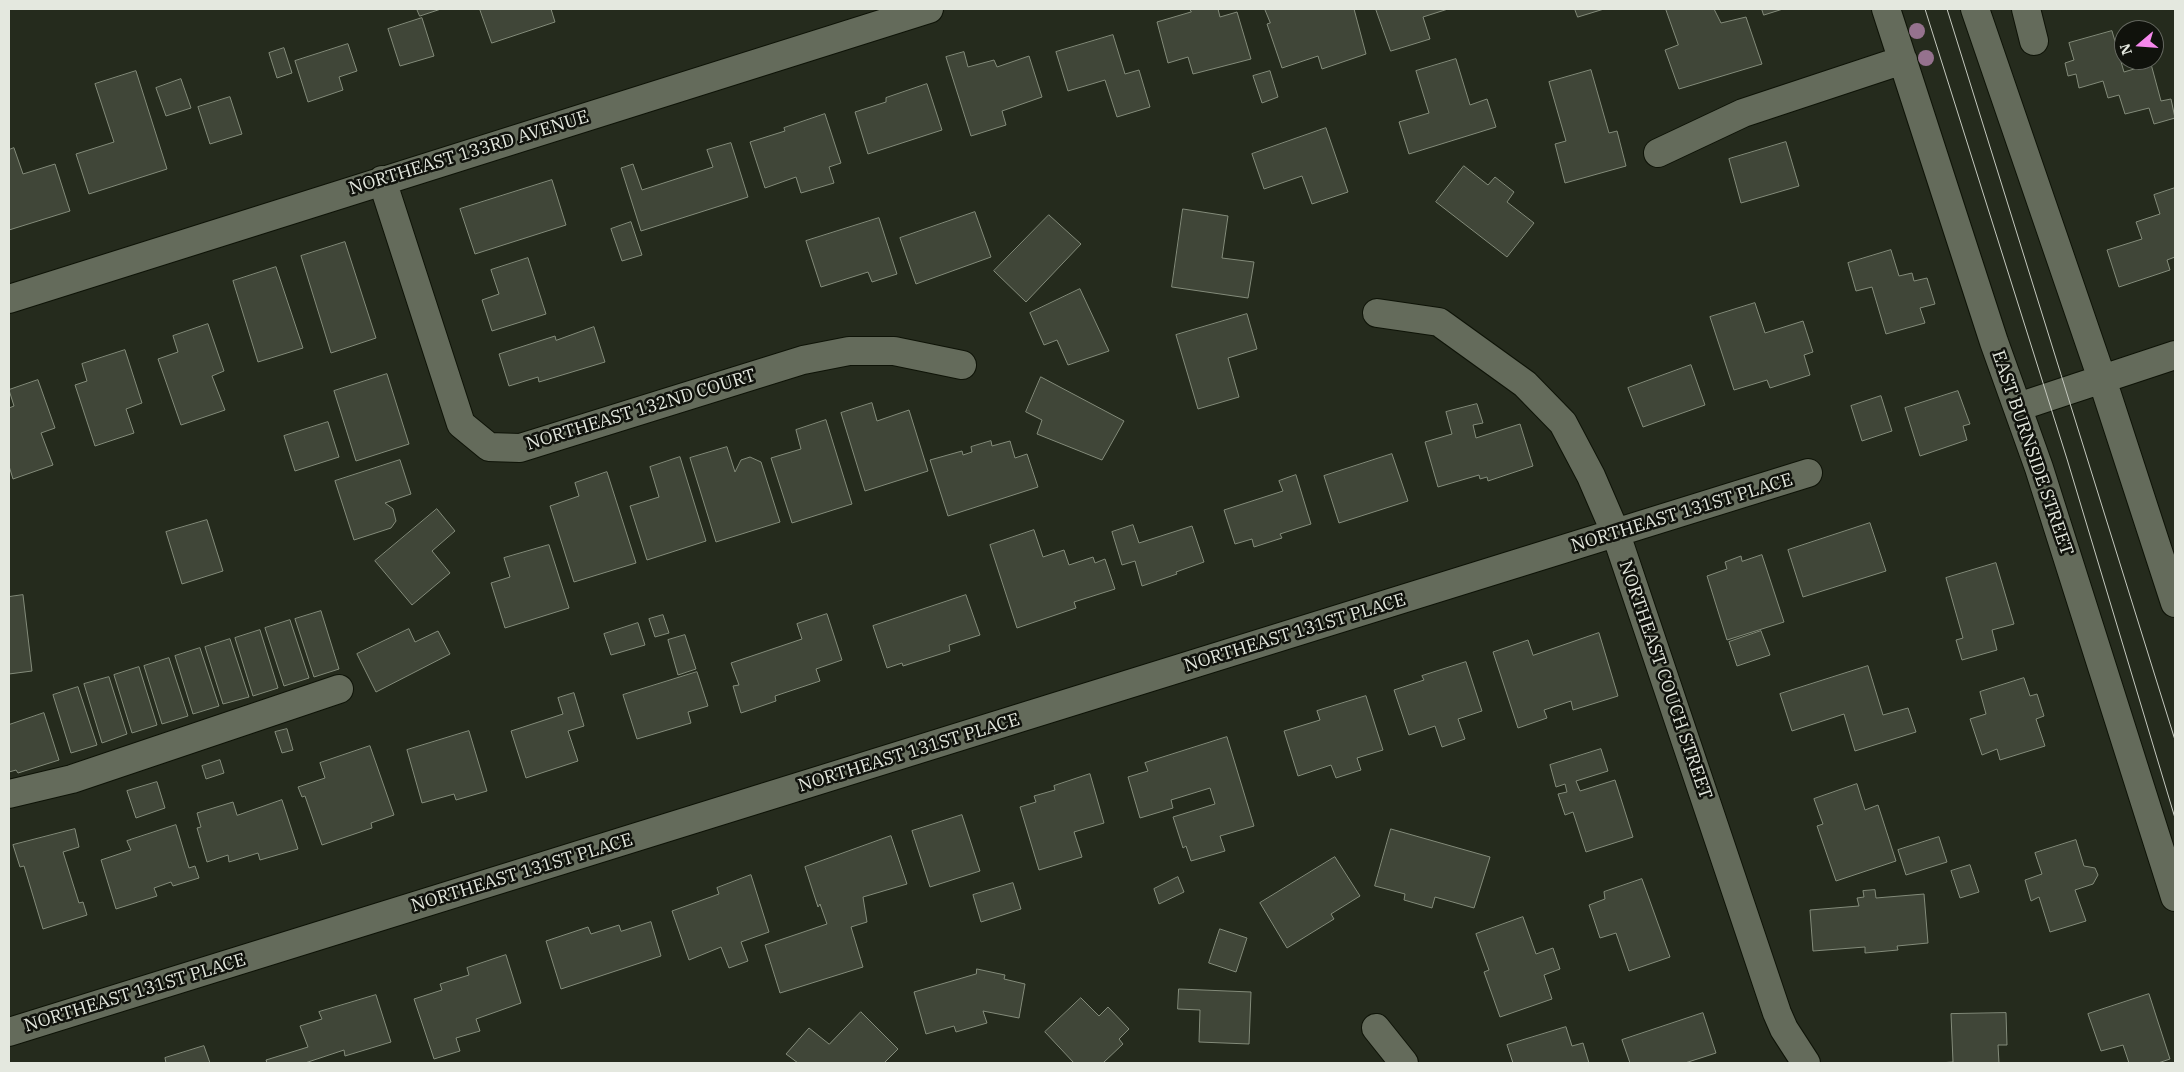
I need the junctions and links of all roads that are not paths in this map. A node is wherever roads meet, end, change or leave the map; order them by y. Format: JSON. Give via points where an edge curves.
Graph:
{"nodes":[{"id":1,"x":929,"y":9,"type":"edge"},
{"id":2,"x":1886,"y":9,"type":"edge"},
{"id":3,"x":1975,"y":9,"type":"edge"},
{"id":4,"x":2026,"y":9,"type":"edge"},
{"id":5,"x":2034,"y":40,"type":"dead end"},
{"id":6,"x":1903,"y":60,"type":"junction"},
{"id":7,"x":1658,"y":153,"type":"dead end"},
{"id":8,"x":382,"y":180,"type":"junction"},
{"id":9,"x":9,"y":299,"type":"edge"},
{"id":10,"x":1377,"y":313,"type":"dead end"},
{"id":11,"x":2175,"y":355,"type":"edge"},
{"id":12,"x":962,"y":365,"type":"dead end"},
{"id":13,"x":2102,"y":379,"type":"junction"},
{"id":14,"x":2018,"y":407,"type":"junction"},
{"id":15,"x":1808,"y":473,"type":"dead end"},
{"id":16,"x":1616,"y":534,"type":"junction"},
{"id":17,"x":2175,"y":603,"type":"edge"},
{"id":18,"x":339,"y":689,"type":"dead end"},
{"id":19,"x":9,"y":794,"type":"edge"},
{"id":20,"x":2175,"y":898,"type":"edge"},
{"id":21,"x":1376,"y":1028,"type":"dead end"},
{"id":22,"x":9,"y":1032,"type":"edge"},
{"id":23,"x":1404,"y":1063,"type":"edge"},
{"id":24,"x":1806,"y":1063,"type":"edge"}],
"edges":[{"from":1,"to":8,"type":"street","name":"NORTHEAST 133RD AVENUE"},
{"from":2,"to":6,"type":"street","name":"EAST BURNSIDE STREET"},
{"from":3,"to":13,"type":"street"},
{"from":4,"to":5,"type":"street"},
{"from":6,"to":7,"type":"street","via":[[1743,113]]},
{"from":6,"to":14,"type":"street","name":"EAST BURNSIDE STREET"},
{"from":8,"to":9,"type":"street","name":"NORTHEAST 133RD AVENUE"},
{"from":8,"to":12,"type":"street","name":"NORTHEAST 132ND COURT","via":[[461,424],[489,447],[520,448],[803,360],[849,350],[894,351]]},
{"from":10,"to":16,"type":"street","name":"NORTHEAST COUCH STREET","via":[[1439,322],[1524,384],[1563,423]]},
{"from":11,"to":13,"type":"street"},
{"from":13,"to":14,"type":"street"},
{"from":13,"to":17,"type":"street"},
{"from":14,"to":20,"type":"street","name":"EAST BURNSIDE STREET"},
{"from":15,"to":16,"type":"street","name":"NORTHEAST 131ST PLACE"},
{"from":16,"to":22,"type":"street","name":"NORTHEAST 131ST PLACE"},
{"from":16,"to":24,"type":"street","name":"NORTHEAST COUCH STREET","via":[[1777,1012]]},
{"from":18,"to":19,"type":"street","via":[[72,779]]},
{"from":21,"to":23,"type":"street"}]}
